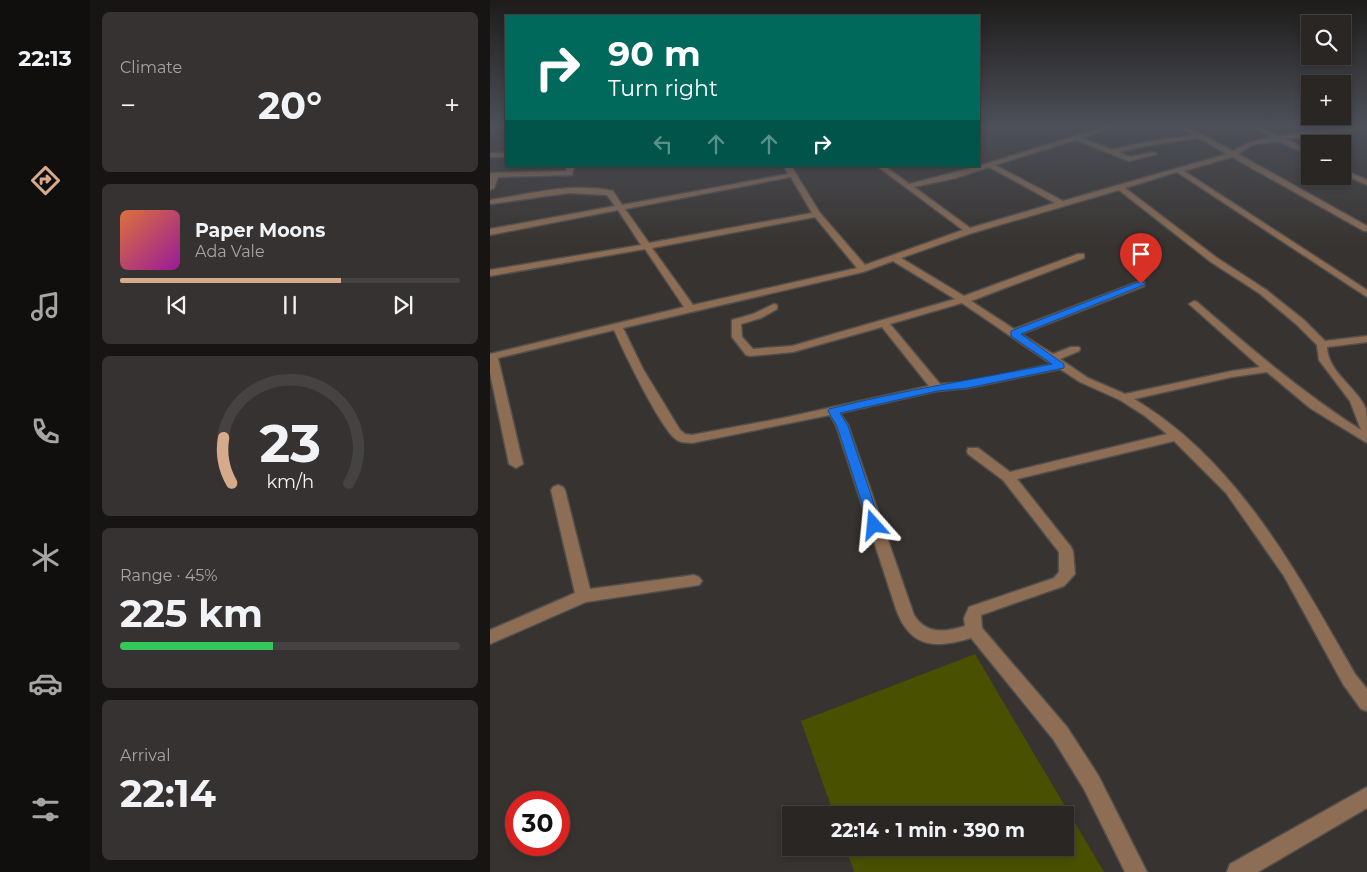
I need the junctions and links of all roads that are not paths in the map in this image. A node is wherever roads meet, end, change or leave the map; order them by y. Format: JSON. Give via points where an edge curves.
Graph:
{"nodes":[{"id":1,"x":987,"y":166,"type":"edge"},
{"id":2,"x":991,"y":166,"type":"edge"},
{"id":3,"x":1197,"y":166,"type":"edge"},
{"id":4,"x":1254,"y":166,"type":"edge"},
{"id":5,"x":571,"y":167,"type":"edge"},
{"id":6,"x":788,"y":167,"type":"edge"},
{"id":7,"x":881,"y":167,"type":"edge"},
{"id":8,"x":1180,"y":171,"type":"junction"},
{"id":9,"x":492,"y":175,"type":"edge"},
{"id":10,"x":792,"y":175,"type":"junction"},
{"id":11,"x":1351,"y":175,"type":"edge"},
{"id":12,"x":1367,"y":183,"type":"edge"},
{"id":13,"x":908,"y":186,"type":"junction"},
{"id":14,"x":490,"y":188,"type":"edge"},
{"id":15,"x":1121,"y":188,"type":"junction"},
{"id":16,"x":490,"y":202,"type":"edge"},
{"id":17,"x":1062,"y":204,"type":"junction"},
{"id":18,"x":621,"y":208,"type":"junction"},
{"id":19,"x":817,"y":214,"type":"junction"},
{"id":20,"x":1367,"y":228,"type":"edge"},
{"id":21,"x":490,"y":232,"type":"edge"},
{"id":22,"x":969,"y":232,"type":"junction"},
{"id":23,"x":646,"y":245,"type":"junction"},
{"id":24,"x":1081,"y":256,"type":"dead end"},
{"id":25,"x":896,"y":259,"type":"junction"},
{"id":26,"x":863,"y":270,"type":"junction"},
{"id":27,"x":490,"y":273,"type":"edge"},
{"id":28,"x":1141,"y":284,"type":"dead end"},
{"id":29,"x":1367,"y":294,"type":"edge"},
{"id":30,"x":963,"y":300,"type":"junction"},
{"id":31,"x":1194,"y":304,"type":"dead end"},
{"id":32,"x":774,"y":307,"type":"dead end"},
{"id":33,"x":691,"y":310,"type":"junction"},
{"id":34,"x":884,"y":323,"type":"junction"},
{"id":35,"x":617,"y":326,"type":"junction"},
{"id":36,"x":1014,"y":334,"type":"junction"},
{"id":37,"x":1367,"y":339,"type":"edge"},
{"id":38,"x":1322,"y":344,"type":"junction"},
{"id":39,"x":1075,"y":349,"type":"dead end"},
{"id":40,"x":491,"y":357,"type":"edge"},
{"id":41,"x":1056,"y":363,"type":"junction"},
{"id":42,"x":1268,"y":369,"type":"junction"},
{"id":43,"x":937,"y":388,"type":"junction"},
{"id":44,"x":1124,"y":398,"type":"junction"},
{"id":45,"x":1363,"y":407,"type":"edge"},
{"id":46,"x":833,"y":411,"type":"junction"},
{"id":47,"x":1367,"y":430,"type":"edge"},
{"id":48,"x":1177,"y":436,"type":"junction"},
{"id":49,"x":1367,"y":439,"type":"edge"},
{"id":50,"x":973,"y":451,"type":"dead end"},
{"id":51,"x":516,"y":464,"type":"dead end"},
{"id":52,"x":1008,"y":477,"type":"junction"},
{"id":53,"x":558,"y":490,"type":"dead end"},
{"id":54,"x":694,"y":581,"type":"dead end"},
{"id":55,"x":584,"y":596,"type":"junction"},
{"id":56,"x":974,"y":630,"type":"junction"},
{"id":57,"x":490,"y":637,"type":"edge"},
{"id":58,"x":1367,"y":703,"type":"edge"},
{"id":59,"x":1367,"y":797,"type":"edge"},
{"id":60,"x":1136,"y":872,"type":"edge"},
{"id":61,"x":1238,"y":872,"type":"edge"}],
"edges":[{"from":1,"to":13,"type":"street"},
{"from":2,"to":17,"type":"street"},
{"from":3,"to":8,"type":"street"},
{"from":4,"to":20,"type":"street"},
{"from":5,"to":9,"type":"street","via":[[568,174]]},
{"from":6,"to":10,"type":"street"},
{"from":7,"to":13,"type":"street"},
{"from":8,"to":15,"type":"street"},
{"from":8,"to":29,"type":"street"},
{"from":9,"to":14,"type":"street"},
{"from":10,"to":18,"type":"street"},
{"from":10,"to":19,"type":"street"},
{"from":11,"to":12,"type":"street"},
{"from":13,"to":22,"type":"street"},
{"from":15,"to":17,"type":"street"},
{"from":15,"to":38,"type":"street","via":[[1214,260],[1262,291]]},
{"from":16,"to":18,"type":"street","via":[[593,189],[610,192]]},
{"from":17,"to":22,"type":"street"},
{"from":18,"to":21,"type":"street"},
{"from":18,"to":23,"type":"street"},
{"from":19,"to":23,"type":"street"},
{"from":19,"to":26,"type":"street"},
{"from":22,"to":25,"type":"street"},
{"from":23,"to":27,"type":"street"},
{"from":23,"to":33,"type":"street"},
{"from":24,"to":30,"type":"street"},
{"from":25,"to":26,"type":"street"},
{"from":25,"to":30,"type":"street"},
{"from":26,"to":33,"type":"street"},
{"from":28,"to":36,"type":"street"},
{"from":30,"to":34,"type":"street"},
{"from":30,"to":36,"type":"street"},
{"from":31,"to":42,"type":"street"},
{"from":32,"to":34,"type":"street","via":[[736,322],[737,337],[750,353],[792,349]]},
{"from":33,"to":35,"type":"street"},
{"from":34,"to":43,"type":"street"},
{"from":35,"to":40,"type":"street"},
{"from":35,"to":46,"type":"street","via":[[637,369],[675,432],[682,438]]},
{"from":36,"to":41,"type":"street"},
{"from":37,"to":38,"type":"street"},
{"from":38,"to":45,"type":"street","via":[[1324,357],[1339,382]]},
{"from":39,"to":41,"type":"street"},
{"from":40,"to":51,"type":"street"},
{"from":41,"to":43,"type":"street","via":[[968,385]]},
{"from":41,"to":44,"type":"street","via":[[1097,387]]},
{"from":42,"to":44,"type":"street"},
{"from":42,"to":49,"type":"street","via":[[1314,405]]},
{"from":43,"to":46,"type":"street"},
{"from":44,"to":48,"type":"street"},
{"from":45,"to":47,"type":"street"},
{"from":46,"to":56,"type":"street","via":[[842,426],[908,618],[916,630],[933,638],[946,640]]},
{"from":48,"to":52,"type":"street"},
{"from":48,"to":58,"type":"street","via":[[1231,490],[1290,572],[1349,679]]},
{"from":50,"to":52,"type":"street"},
{"from":52,"to":56,"type":"street","via":[[1066,551],[1067,574],[1059,582],[975,611],[972,618]]},
{"from":53,"to":55,"type":"street"},
{"from":54,"to":55,"type":"street"},
{"from":55,"to":57,"type":"street"},
{"from":56,"to":60,"type":"street","via":[[1060,733],[1091,782]]},
{"from":59,"to":61,"type":"street"}]}
